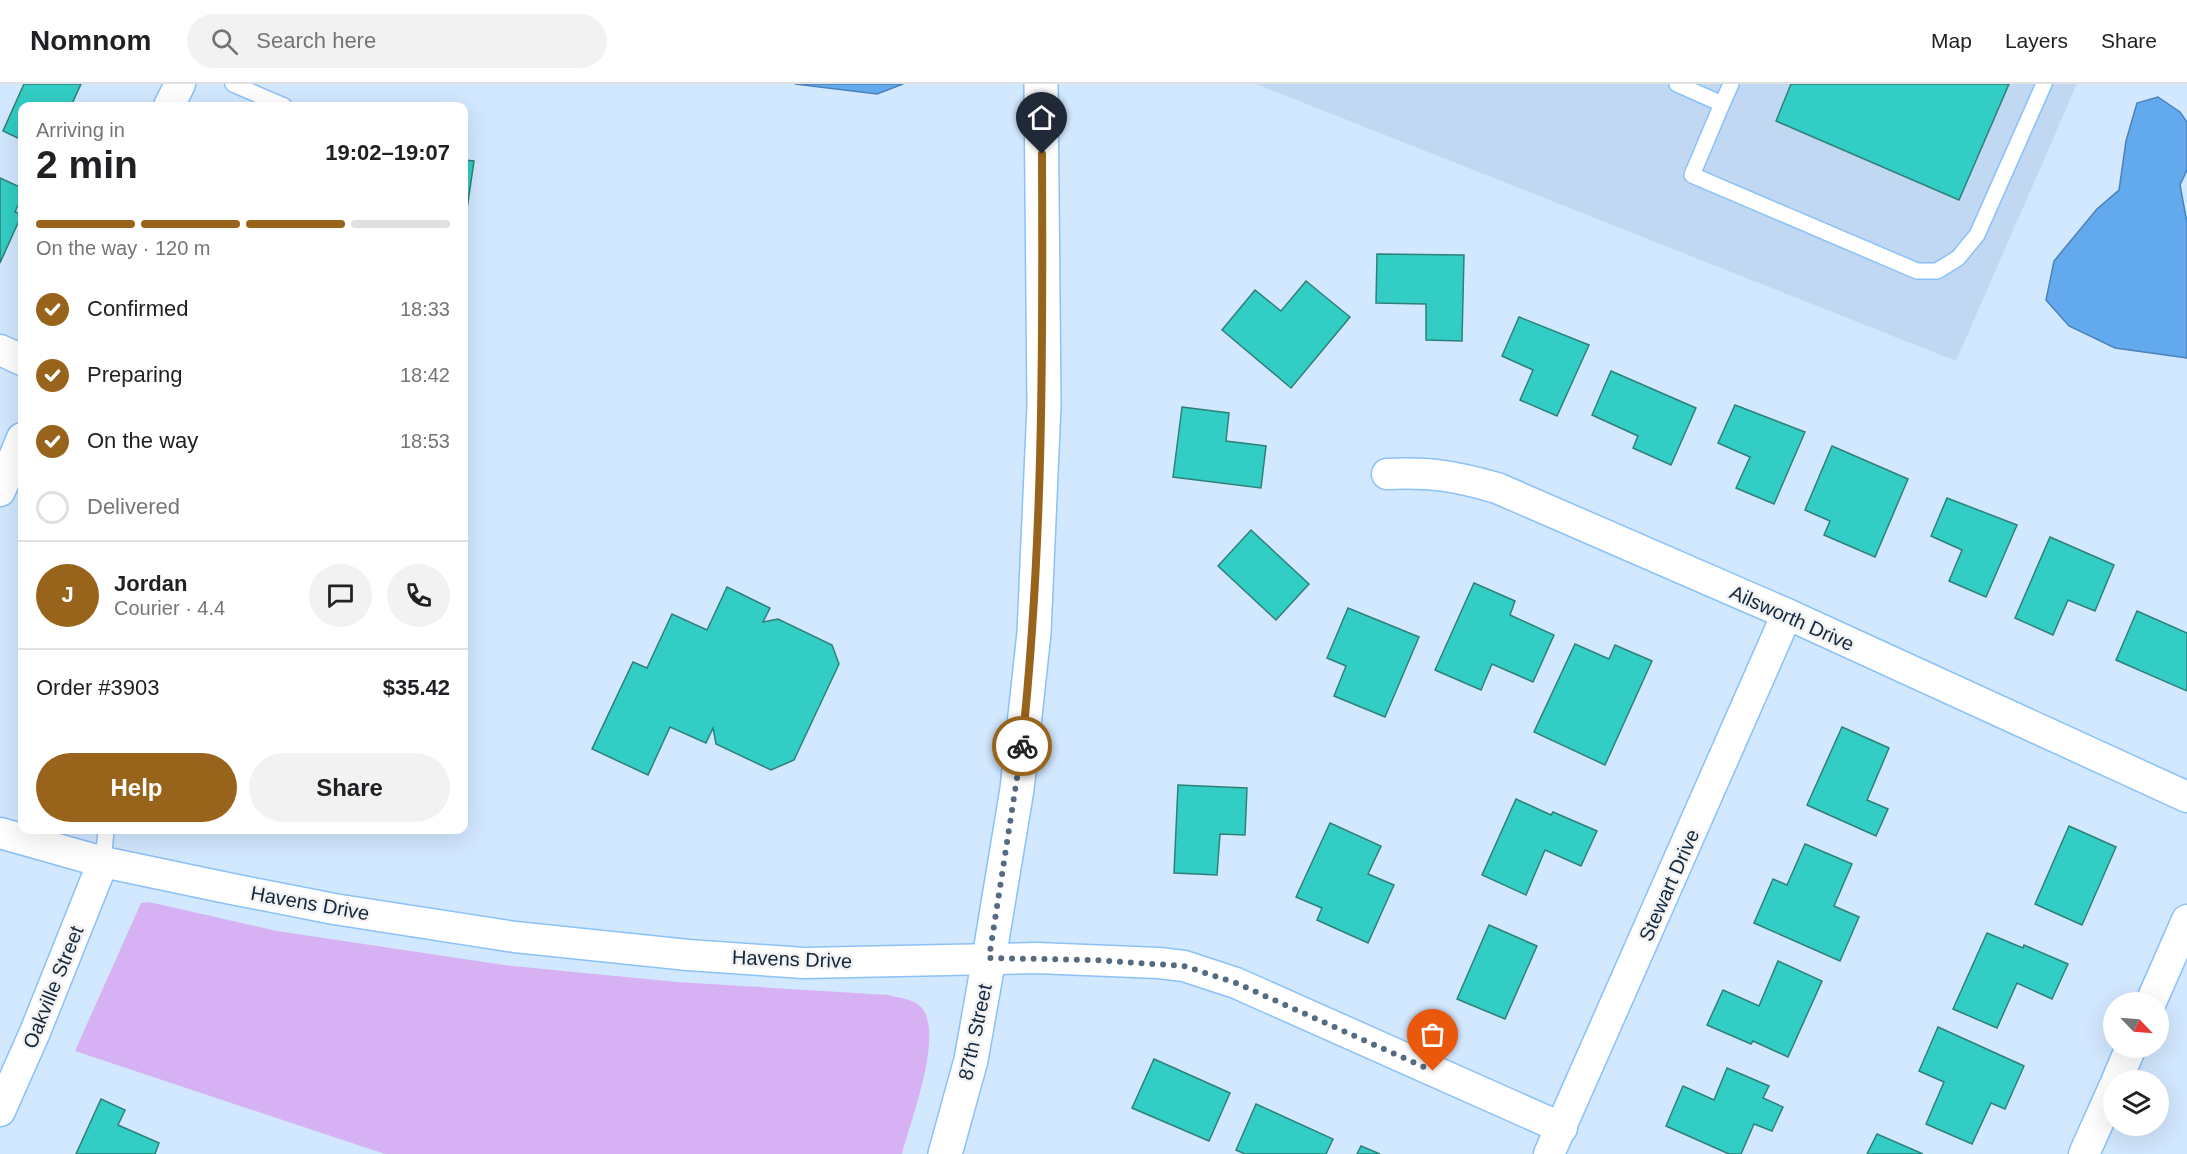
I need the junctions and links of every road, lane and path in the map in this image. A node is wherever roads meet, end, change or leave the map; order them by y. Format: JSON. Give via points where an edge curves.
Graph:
{"nodes":[{"id":1,"x":180,"y":84,"type":"edge"},
{"id":2,"x":233,"y":84,"type":"edge"},
{"id":3,"x":1041,"y":84,"type":"edge"},
{"id":4,"x":1677,"y":84,"type":"edge"},
{"id":5,"x":1731,"y":84,"type":"edge"},
{"id":6,"x":2044,"y":84,"type":"edge"},
{"id":7,"x":172,"y":102,"type":"edge"},
{"id":8,"x":275,"y":102,"type":"edge"},
{"id":9,"x":1722,"y":104,"type":"junction"},
{"id":10,"x":0,"y":350,"type":"edge"},
{"id":11,"x":18,"y":358,"type":"edge"},
{"id":12,"x":18,"y":448,"type":"edge"},
{"id":13,"x":1388,"y":474,"type":"dead end"},
{"id":14,"x":0,"y":491,"type":"edge"},
{"id":15,"x":1787,"y":614,"type":"junction"},
{"id":16,"x":2187,"y":797,"type":"edge"},
{"id":17,"x":0,"y":833,"type":"edge"},
{"id":18,"x":106,"y":834,"type":"edge"},
{"id":19,"x":104,"y":862,"type":"junction"},
{"id":20,"x":2187,"y":920,"type":"edge"},
{"id":21,"x":989,"y":958,"type":"junction"},
{"id":22,"x":2155,"y":992,"type":"edge"},
{"id":23,"x":0,"y":1111,"type":"edge"},
{"id":24,"x":2103,"y":1112,"type":"edge"},
{"id":25,"x":1556,"y":1141,"type":"edge"},
{"id":26,"x":945,"y":1154,"type":"edge"},
{"id":27,"x":2084,"y":1154,"type":"edge"}],
"edges":[{"from":1,"to":7,"type":"street"},
{"from":2,"to":8,"type":"lane"},
{"from":3,"to":21,"type":"main road","name":"87th Street","via":[[1044,405],[1034,633],[1017,789]]},
{"from":4,"to":9,"type":"lane"},
{"from":5,"to":9,"type":"lane"},
{"from":6,"to":9,"type":"lane","via":[[1977,235],[1958,258],[1937,272],[1917,270],[1692,176]]},
{"from":10,"to":11,"type":"street"},
{"from":12,"to":14,"type":"street"},
{"from":13,"to":15,"type":"street","name":"Ailsworth Drive","via":[[1451,475],[1497,488]]},
{"from":15,"to":16,"type":"street","name":"Ailsworth Drive"},
{"from":15,"to":25,"type":"street","name":"Stewart Drive"},
{"from":17,"to":19,"type":"street","name":"Havens Drive"},
{"from":18,"to":19,"type":"lane"},
{"from":19,"to":21,"type":"street","name":"Havens Drive","via":[[334,909],[538,939],[804,963]]},
{"from":19,"to":23,"type":"street","name":"Oakville Street"},
{"from":20,"to":22,"type":"street"},
{"from":21,"to":25,"type":"street","name":"Havens Drive","via":[[1159,963],[1209,974],[1247,988]]},
{"from":21,"to":26,"type":"main road","name":"87th Street","via":[[971,1060]]},
{"from":24,"to":27,"type":"street"}]}
